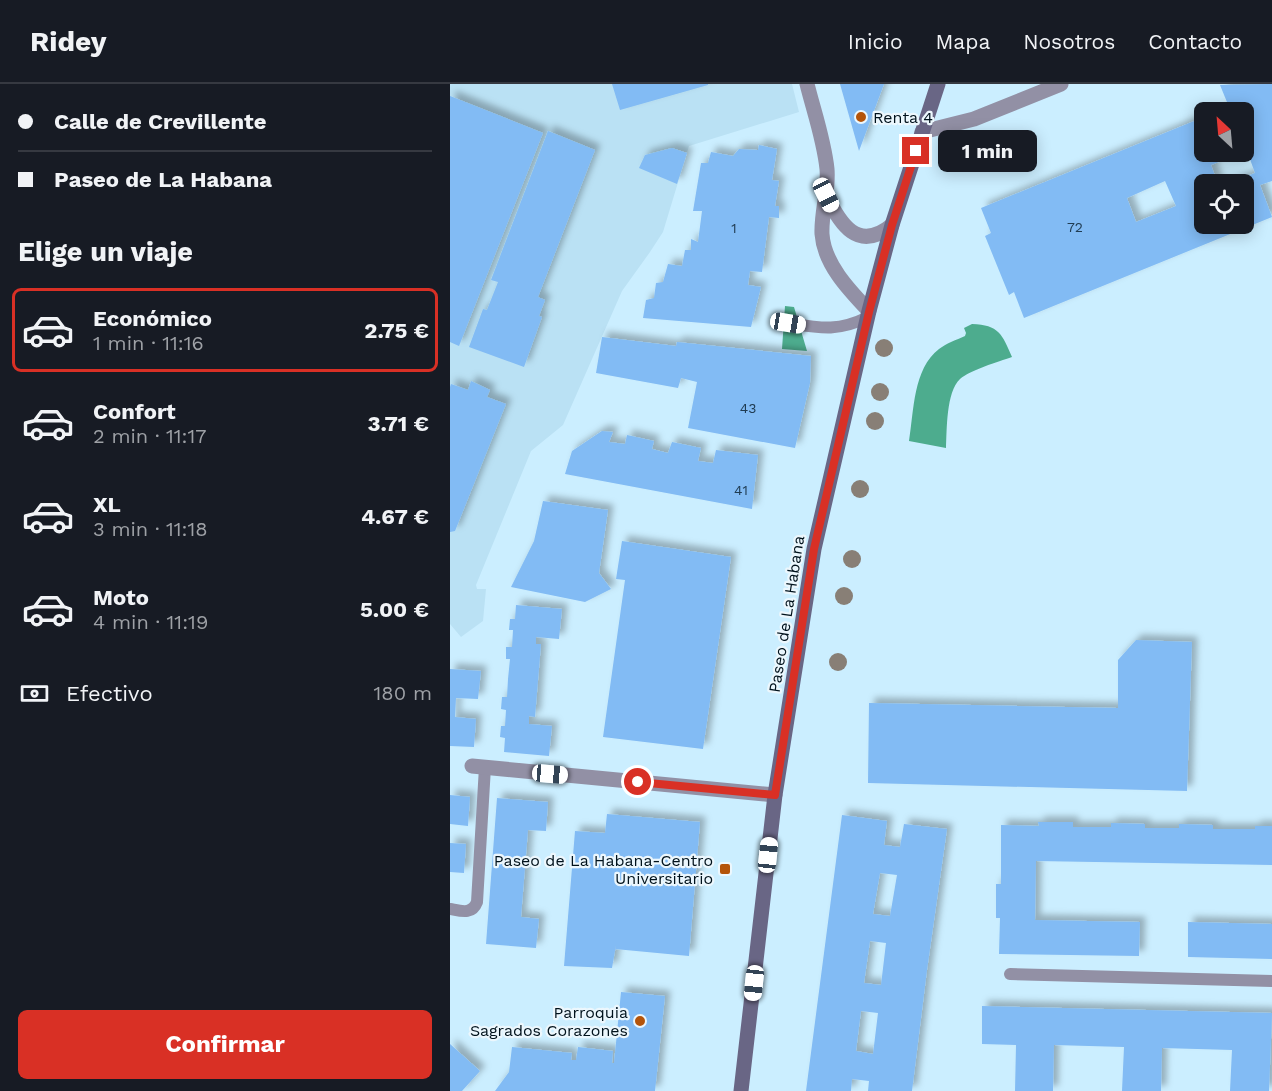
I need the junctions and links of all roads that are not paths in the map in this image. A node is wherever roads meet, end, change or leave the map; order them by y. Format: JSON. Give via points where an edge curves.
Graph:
{"nodes":[{"id":1,"x":807,"y":84,"type":"edge"},
{"id":2,"x":938,"y":84,"type":"edge"},
{"id":3,"x":1060,"y":84,"type":"edge"},
{"id":4,"x":922,"y":132,"type":"junction"},
{"id":5,"x":826,"y":195,"type":"junction"},
{"id":6,"x":892,"y":225,"type":"junction"},
{"id":7,"x":869,"y":314,"type":"junction"},
{"id":8,"x":788,"y":323,"type":"dead end"},
{"id":9,"x":478,"y":767,"type":"joint"},
{"id":10,"x":775,"y":795,"type":"junction"},
{"id":11,"x":450,"y":909,"type":"edge"},
{"id":12,"x":1010,"y":974,"type":"dead end"},
{"id":13,"x":1272,"y":981,"type":"edge"},
{"id":14,"x":741,"y":1091,"type":"edge"}],
"edges":[{"from":1,"to":5,"type":"street","via":[[824,145]]},
{"from":2,"to":4,"type":"street","name":"Paseo de La Habana"},
{"from":3,"to":4,"type":"street","via":[[974,118]]},
{"from":4,"to":6,"type":"street","name":"Paseo de La Habana"},
{"from":5,"to":6,"type":"street","via":[[851,232],[875,236]]},
{"from":5,"to":7,"type":"street","via":[[822,234],[826,251],[835,270]]},
{"from":6,"to":7,"type":"street","name":"Paseo de La Habana"},
{"from":7,"to":8,"type":"lane","via":[[842,328]]},
{"from":7,"to":10,"type":"street","name":"Paseo de La Habana","via":[[814,549]]},
{"from":9,"to":10,"type":"street"},
{"from":9,"to":11,"type":"lane","via":[[477,903],[468,912]]},
{"from":10,"to":14,"type":"street","name":"Paseo de La Habana"},
{"from":12,"to":13,"type":"lane"}]}
